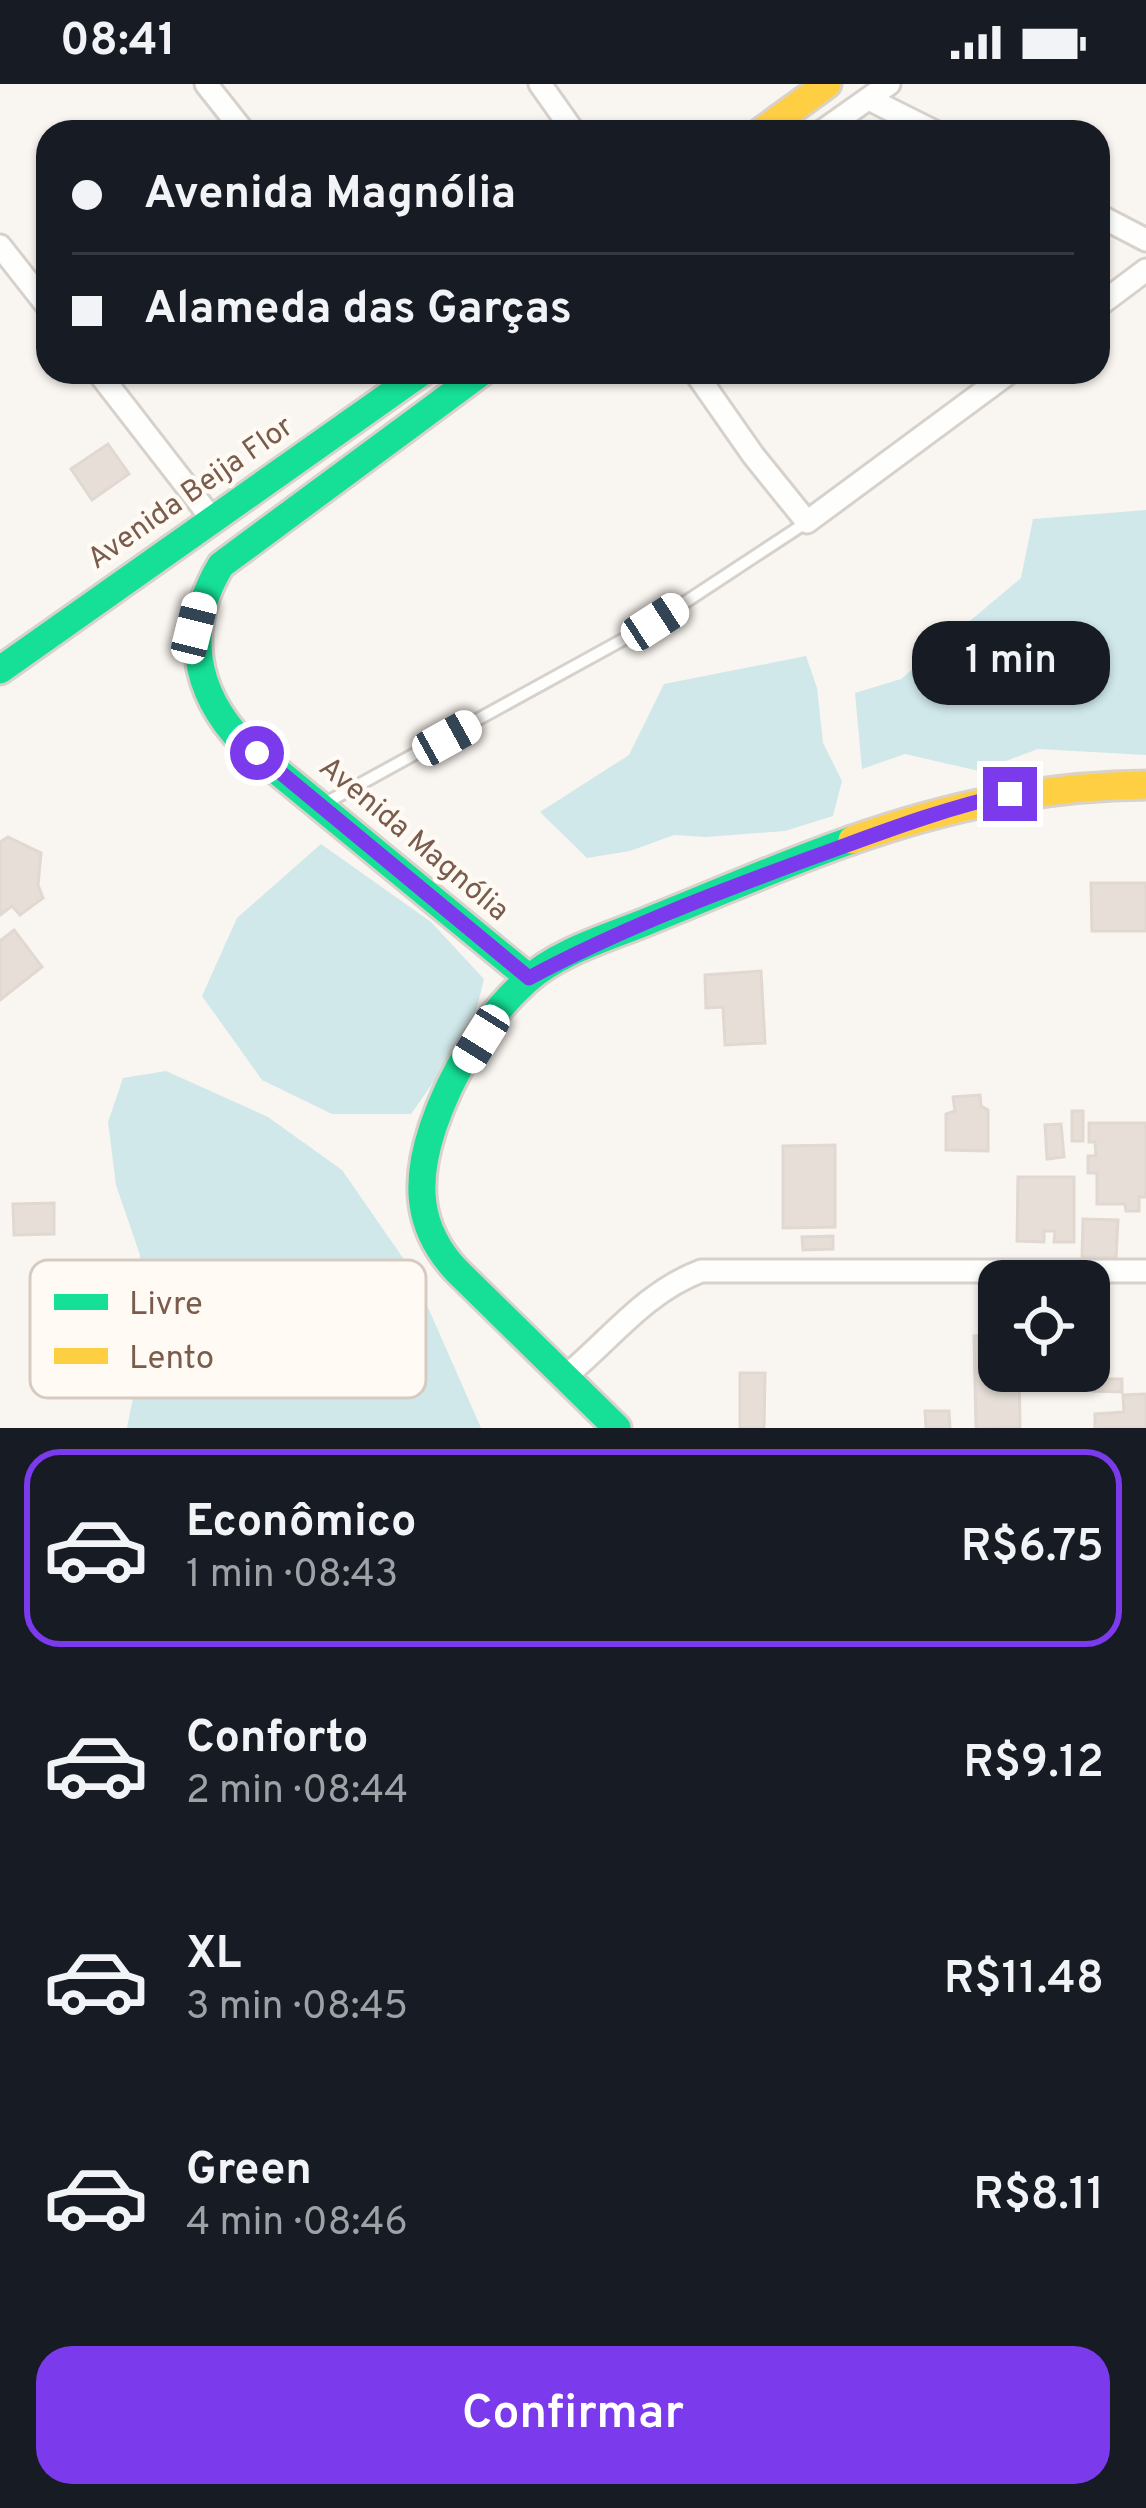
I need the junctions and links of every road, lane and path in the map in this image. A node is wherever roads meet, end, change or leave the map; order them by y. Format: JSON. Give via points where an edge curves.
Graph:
{"nodes":[{"id":1,"x":206,"y":84,"type":"edge"},
{"id":2,"x":540,"y":84,"type":"edge"},
{"id":3,"x":827,"y":84,"type":"edge"},
{"id":4,"x":890,"y":84,"type":"edge"},
{"id":5,"x":869,"y":99,"type":"junction"},
{"id":6,"x":234,"y":120,"type":"edge"},
{"id":7,"x":566,"y":120,"type":"edge"},
{"id":8,"x":778,"y":120,"type":"edge"},
{"id":9,"x":838,"y":120,"type":"edge"},
{"id":10,"x":910,"y":120,"type":"edge"},
{"id":11,"x":1110,"y":221,"type":"edge"},
{"id":12,"x":1146,"y":240,"type":"edge"},
{"id":13,"x":0,"y":245,"type":"edge"},
{"id":14,"x":1146,"y":270,"type":"edge"},
{"id":15,"x":36,"y":292,"type":"edge"},
{"id":16,"x":1110,"y":297,"type":"edge"},
{"id":17,"x":107,"y":384,"type":"edge"},
{"id":18,"x":405,"y":384,"type":"edge"},
{"id":19,"x":466,"y":384,"type":"edge"},
{"id":20,"x":703,"y":384,"type":"edge"},
{"id":21,"x":994,"y":384,"type":"edge"},
{"id":22,"x":212,"y":519,"type":"junction"},
{"id":23,"x":807,"y":522,"type":"junction"},
{"id":24,"x":0,"y":670,"type":"edge"},
{"id":25,"x":1146,"y":785,"type":"edge"},
{"id":26,"x":319,"y":807,"type":"junction"},
{"id":27,"x":529,"y":978,"type":"junction"},
{"id":28,"x":1146,"y":1271,"type":"edge"},
{"id":29,"x":566,"y":1376,"type":"junction"},
{"id":30,"x":617,"y":1428,"type":"edge"}],
"edges":[{"from":1,"to":6,"type":"street"},
{"from":2,"to":7,"type":"street"},
{"from":3,"to":8,"type":"street"},
{"from":4,"to":5,"type":"street"},
{"from":5,"to":9,"type":"street"},
{"from":5,"to":10,"type":"street"},
{"from":11,"to":12,"type":"street"},
{"from":13,"to":15,"type":"street"},
{"from":14,"to":16,"type":"street"},
{"from":17,"to":22,"type":"street"},
{"from":18,"to":22,"type":"street","name":"Avenida Beija Flor"},
{"from":19,"to":26,"type":"street","name":"Avenida Magnólia","via":[[221,565],[202,590],[194,628],[198,667],[227,726]]},
{"from":20,"to":23,"type":"street"},
{"from":21,"to":23,"type":"street"},
{"from":22,"to":24,"type":"street","name":"Avenida Beija Flor"},
{"from":23,"to":26,"type":"lane","via":[[655,622]]},
{"from":25,"to":27,"type":"street","via":[[1041,788],[938,812],[734,886]]},
{"from":26,"to":27,"type":"street","name":"Avenida Magnólia"},
{"from":27,"to":29,"type":"street","via":[[440,1108],[421,1166],[421,1205],[443,1256]]},
{"from":28,"to":29,"type":"street","via":[[701,1271],[648,1299]]},
{"from":29,"to":30,"type":"street"}]}
